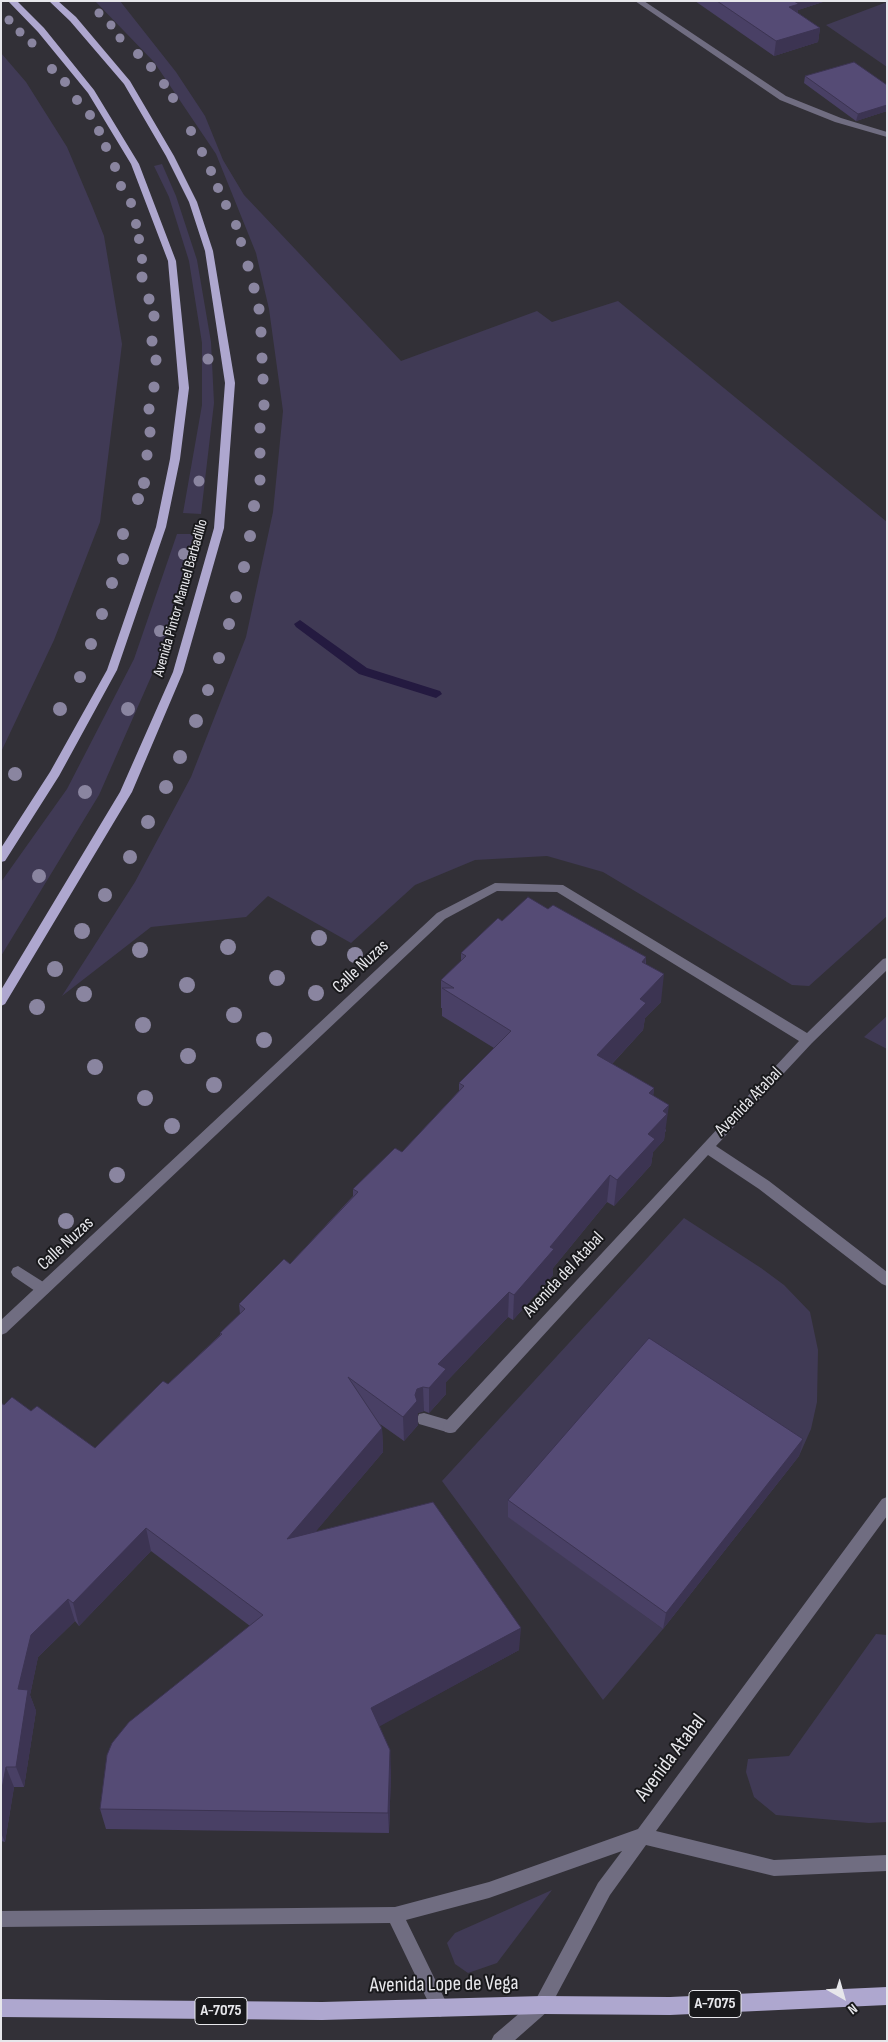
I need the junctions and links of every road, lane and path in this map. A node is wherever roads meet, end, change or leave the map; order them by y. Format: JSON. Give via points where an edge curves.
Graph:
{"nodes":[{"id":1,"x":12,"y":1,"type":"edge"},
{"id":2,"x":53,"y":1,"type":"edge"},
{"id":3,"x":639,"y":1,"type":"edge"},
{"id":4,"x":887,"y":136,"type":"edge"},
{"id":5,"x":1,"y":858,"type":"edge"},
{"id":6,"x":887,"y":962,"type":"edge"},
{"id":7,"x":1,"y":1001,"type":"edge"},
{"id":8,"x":808,"y":1040,"type":"junction"},
{"id":9,"x":707,"y":1147,"type":"junction"},
{"id":10,"x":18,"y":1272,"type":"dead end"},
{"id":11,"x":887,"y":1280,"type":"edge"},
{"id":12,"x":43,"y":1289,"type":"junction"},
{"id":13,"x":1,"y":1329,"type":"edge"},
{"id":14,"x":424,"y":1418,"type":"edge"},
{"id":15,"x":887,"y":1504,"type":"edge"},
{"id":16,"x":641,"y":1836,"type":"junction"},
{"id":17,"x":887,"y":1862,"type":"edge"},
{"id":18,"x":395,"y":1915,"type":"junction"},
{"id":19,"x":1,"y":1919,"type":"edge"},
{"id":20,"x":887,"y":1996,"type":"edge"},
{"id":21,"x":542,"y":2006,"type":"junction"},
{"id":22,"x":1,"y":2008,"type":"edge"},
{"id":23,"x":440,"y":2008,"type":"junction"},
{"id":24,"x":500,"y":2041,"type":"edge"}],
"edges":[{"from":1,"to":5,"type":"main road","via":[[41,30],[91,92],[135,164],[172,261],[184,388],[175,459],[161,527],[112,670],[55,773]]},
{"from":2,"to":7,"type":"main road","name":"Avenida Pintor Manuel Barbadillo","via":[[127,84],[193,202],[209,251],[230,383],[219,528],[178,672],[126,792]]},
{"from":3,"to":4,"type":"street","via":[[783,98]]},
{"from":6,"to":8,"type":"street","name":"Avenida Atabal"},
{"from":8,"to":9,"type":"street","name":"Avenida Atabal"},
{"from":8,"to":12,"type":"street","name":"Calle Nuzas","via":[[559,888],[495,887],[441,916]]},
{"from":9,"to":11,"type":"street","name":"Avenida Atabal","via":[[764,1186]]},
{"from":9,"to":14,"type":"street","name":"Avenida del Atabal","via":[[450,1427]]},
{"from":10,"to":12,"type":"street"},
{"from":12,"to":13,"type":"street","name":"Calle Nuzas"},
{"from":15,"to":16,"type":"street","name":"Avenida Atabal"},
{"from":16,"to":17,"type":"street","via":[[774,1868]]},
{"from":16,"to":18,"type":"street","via":[[488,1890]]},
{"from":16,"to":21,"type":"street","name":"Avenida Atabal","via":[[604,1889]]},
{"from":18,"to":19,"type":"street"},
{"from":18,"to":23,"type":"street"},
{"from":20,"to":21,"type":"main road","name":"Avenida Lope de Vega","number":"A-7075","via":[[670,2006]]},
{"from":21,"to":23,"type":"main road","name":"Avenida Lope de Vega","number":"A-7075"},
{"from":21,"to":24,"type":"street","name":"Avenida Atabal"},
{"from":22,"to":23,"type":"main road","name":"Avenida Lope de Vega","number":"A-7075","via":[[322,2011]]}]}
